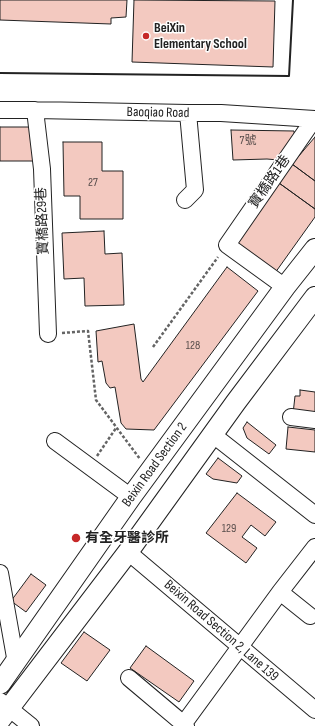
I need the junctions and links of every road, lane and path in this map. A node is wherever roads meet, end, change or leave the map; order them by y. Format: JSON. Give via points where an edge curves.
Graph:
{"nodes":[{"id":1,"x":0,"y":110,"type":"edge"},
{"id":2,"x":35,"y":110,"type":"junction"},
{"id":3,"x":188,"y":113,"type":"junction"},
{"id":4,"x":314,"y":119,"type":"edge"},
{"id":5,"x":185,"y":200,"type":"dead end"},
{"id":6,"x":227,"y":245,"type":"junction"},
{"id":7,"x":315,"y":249,"type":"edge"},
{"id":8,"x":285,"y":286,"type":"junction"},
{"id":9,"x":314,"y":299,"type":"edge"},
{"id":10,"x":48,"y":334,"type":"joint"},
{"id":11,"x":152,"y":347,"type":"dead end"},
{"id":12,"x":291,"y":417,"type":"dead end"},
{"id":13,"x":315,"y":420,"type":"edge"},
{"id":14,"x":116,"y":428,"type":"junction"},
{"id":15,"x":212,"y":434,"type":"junction"},
{"id":16,"x":55,"y":441,"type":"dead end"},
{"id":17,"x":88,"y":467,"type":"junction"},
{"id":18,"x":150,"y":472,"type":"junction"},
{"id":19,"x":131,"y":498,"type":"junction"},
{"id":20,"x":315,"y":515,"type":"edge"},
{"id":21,"x":315,"y":547,"type":"edge"},
{"id":22,"x":128,"y":552,"type":"junction"},
{"id":23,"x":0,"y":573,"type":"edge"},
{"id":24,"x":280,"y":592,"type":"junction"},
{"id":25,"x":310,"y":616,"type":"dead end"},
{"id":26,"x":239,"y":647,"type":"junction"},
{"id":27,"x":16,"y":663,"type":"junction"},
{"id":28,"x":130,"y":678,"type":"dead end"},
{"id":29,"x":0,"y":684,"type":"edge"},
{"id":30,"x":3,"y":710,"type":"edge"},
{"id":31,"x":315,"y":710,"type":"edge"},
{"id":32,"x":29,"y":725,"type":"edge"},
{"id":33,"x":184,"y":725,"type":"edge"}],
"edges":[{"from":1,"to":2,"type":"street","name":"Baoqiao Road"},
{"from":2,"to":3,"type":"street","name":"Baoqiao Road"},
{"from":2,"to":10,"type":"street","name":"寶橋路29巷","via":[[42,169]]},
{"from":3,"to":4,"type":"street","name":"Baoqiao Road"},
{"from":3,"to":5,"type":"street","via":[[195,190]]},
{"from":4,"to":6,"type":"street","name":"寶橋路1巷"},
{"from":6,"to":8,"type":"street"},
{"from":6,"to":11,"type":"path"},
{"from":7,"to":8,"type":"main road","name":"Beixin Road Section 2"},
{"from":8,"to":18,"type":"main road","name":"Beixin Road Section 2"},
{"from":9,"to":15,"type":"main road","name":"Beixin Road Section 2"},
{"from":10,"to":14,"type":"path","via":[[88,331],[96,400]]},
{"from":12,"to":13,"type":"street"},
{"from":14,"to":17,"type":"path"},
{"from":14,"to":18,"type":"path"},
{"from":15,"to":20,"type":"street"},
{"from":15,"to":22,"type":"main road","name":"Beixin Road Section 2"},
{"from":16,"to":17,"type":"street"},
{"from":17,"to":19,"type":"street"},
{"from":18,"to":19,"type":"main road","name":"Beixin Road Section 2"},
{"from":19,"to":27,"type":"main road","name":"Beixin Road Section 2"},
{"from":21,"to":24,"type":"street"},
{"from":22,"to":26,"type":"street","name":"Beixin Road Section 2, Lane 139"},
{"from":22,"to":30,"type":"main road","name":"Beixin Road Section 2"},
{"from":23,"to":27,"type":"street"},
{"from":24,"to":25,"type":"street"},
{"from":24,"to":26,"type":"street"},
{"from":26,"to":31,"type":"street","name":"Beixin Road Section 2, Lane 139"},
{"from":26,"to":33,"type":"street"},
{"from":27,"to":29,"type":"main road","name":"Beixin Road Section 2"},
{"from":28,"to":33,"type":"street"},
{"from":30,"to":32,"type":"street"}]}
